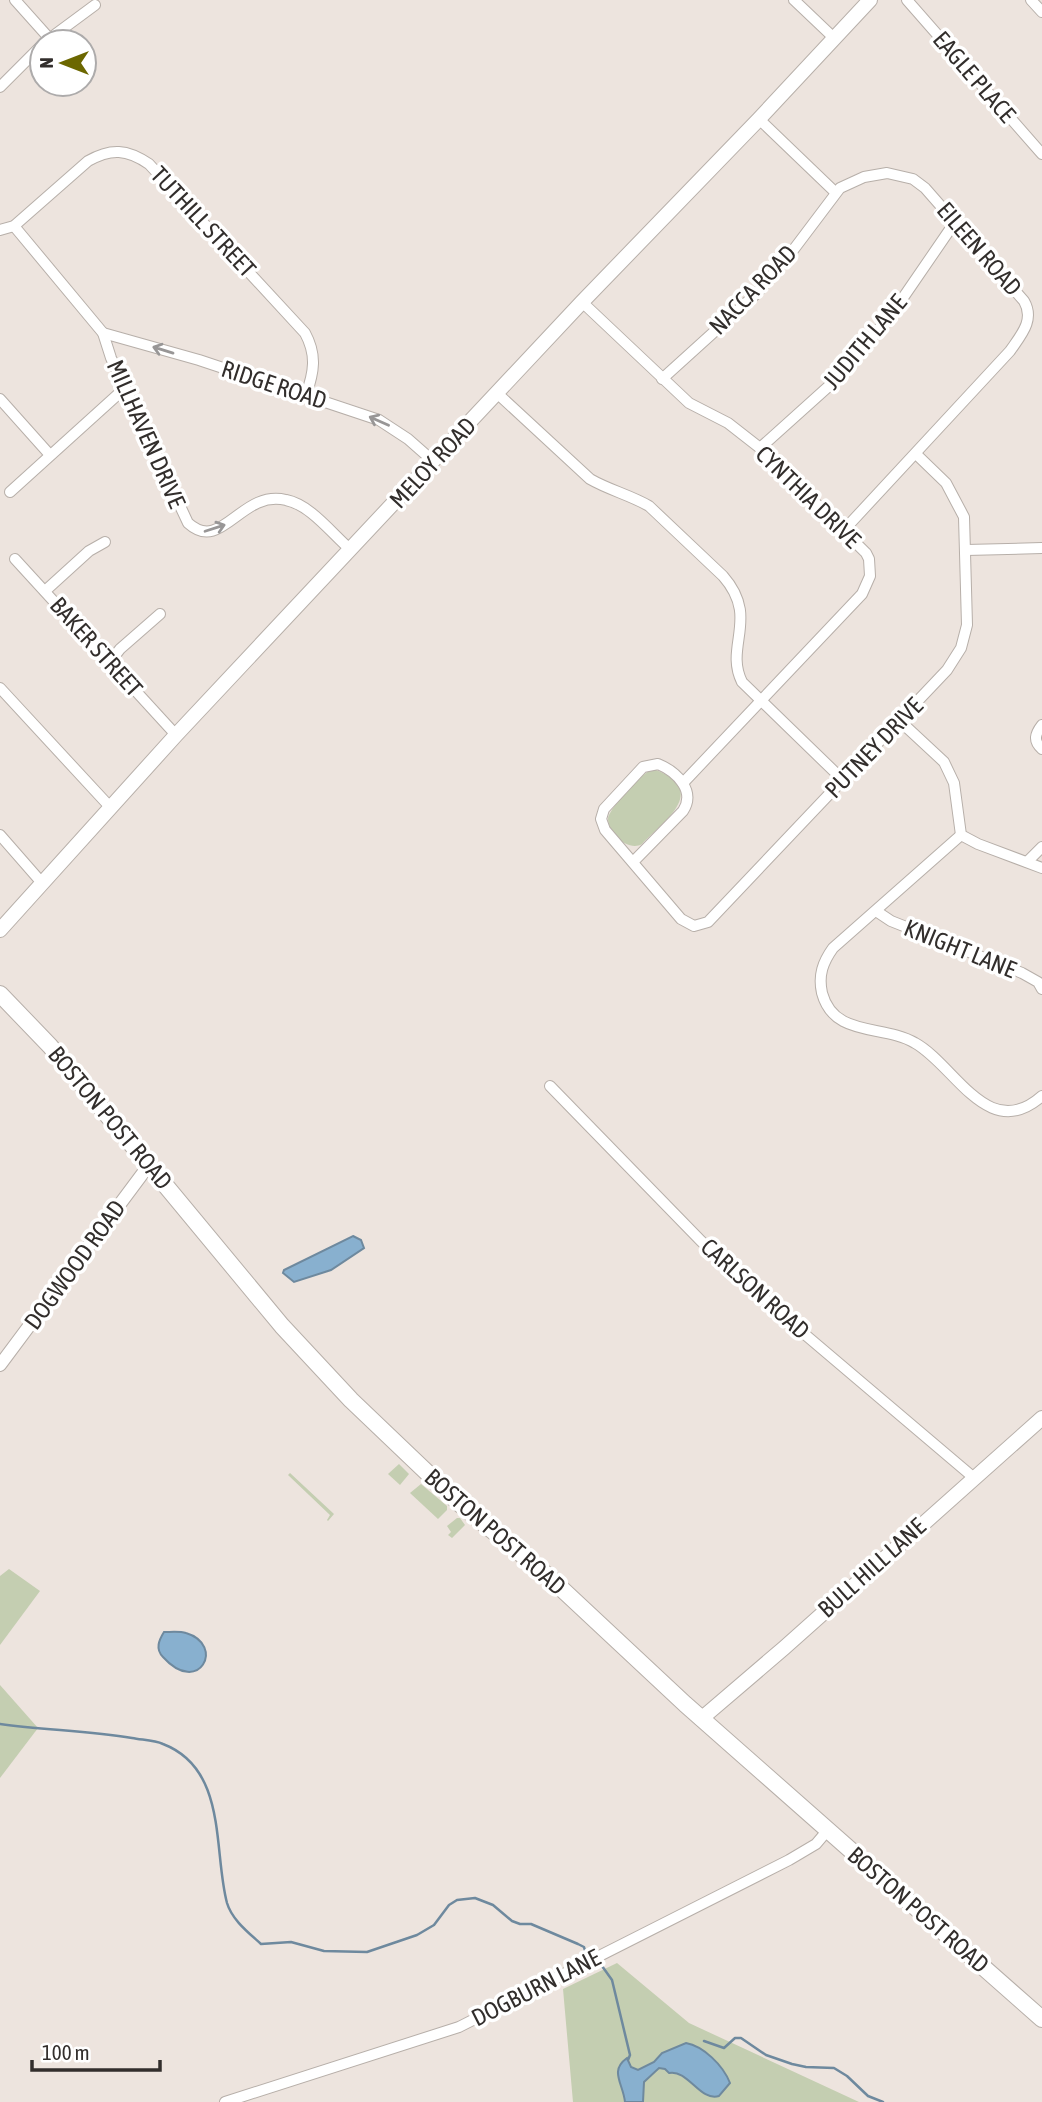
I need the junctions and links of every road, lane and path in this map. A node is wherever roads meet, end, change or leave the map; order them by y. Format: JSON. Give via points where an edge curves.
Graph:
{"nodes":[{"id":1,"x":15,"y":0,"type":"edge"},
{"id":2,"x":793,"y":0,"type":"edge"},
{"id":3,"x":870,"y":0,"type":"edge"},
{"id":4,"x":907,"y":0,"type":"edge"},
{"id":5,"x":1031,"y":0,"type":"edge"},
{"id":6,"x":95,"y":5,"type":"dead end"},
{"id":7,"x":1042,"y":12,"type":"edge"},
{"id":8,"x":35,"y":28,"type":"edge"},
{"id":9,"x":64,"y":28,"type":"edge"},
{"id":10,"x":834,"y":38,"type":"junction"},
{"id":11,"x":28,"y":59,"type":"edge"},
{"id":12,"x":0,"y":87,"type":"edge"},
{"id":13,"x":759,"y":119,"type":"junction"},
{"id":14,"x":1042,"y":154,"type":"edge"},
{"id":15,"x":835,"y":192,"type":"junction"},
{"id":16,"x":955,"y":222,"type":"junction"},
{"id":17,"x":14,"y":226,"type":"junction"},
{"id":18,"x":0,"y":230,"type":"edge"},
{"id":19,"x":582,"y":302,"type":"junction"},
{"id":20,"x":103,"y":332,"type":"junction"},
{"id":21,"x":662,"y":379,"type":"junction"},
{"id":22,"x":125,"y":388,"type":"junction"},
{"id":23,"x":498,"y":394,"type":"junction"},
{"id":24,"x":306,"y":395,"type":"junction"},
{"id":25,"x":0,"y":399,"type":"edge"},
{"id":26,"x":760,"y":448,"type":"junction"},
{"id":27,"x":916,"y":454,"type":"junction"},
{"id":28,"x":50,"y":455,"type":"junction"},
{"id":29,"x":433,"y":461,"type":"junction"},
{"id":30,"x":10,"y":492,"type":"dead end"},
{"id":31,"x":844,"y":530,"type":"junction"},
{"id":32,"x":105,"y":542,"type":"dead end"},
{"id":33,"x":1042,"y":548,"type":"edge"},
{"id":34,"x":351,"y":550,"type":"junction"},
{"id":35,"x":966,"y":550,"type":"junction"},
{"id":36,"x":15,"y":559,"type":"dead end"},
{"id":37,"x":45,"y":591,"type":"junction"},
{"id":38,"x":160,"y":614,"type":"dead end"},
{"id":39,"x":110,"y":662,"type":"junction"},
{"id":40,"x":0,"y":688,"type":"edge"},
{"id":41,"x":762,"y":702,"type":"junction"},
{"id":42,"x":901,"y":722,"type":"junction"},
{"id":43,"x":1042,"y":725,"type":"edge"},
{"id":44,"x":176,"y":735,"type":"junction"},
{"id":45,"x":1042,"y":749,"type":"edge"},
{"id":46,"x":844,"y":780,"type":"junction"},
{"id":47,"x":683,"y":783,"type":"junction"},
{"id":48,"x":111,"y":808,"type":"junction"},
{"id":49,"x":0,"y":835,"type":"edge"},
{"id":50,"x":961,"y":835,"type":"junction"},
{"id":51,"x":1042,"y":847,"type":"edge"},
{"id":52,"x":634,"y":862,"type":"junction"},
{"id":53,"x":1027,"y":862,"type":"junction"},
{"id":54,"x":1042,"y":869,"type":"edge"},
{"id":55,"x":42,"y":883,"type":"junction"},
{"id":56,"x":876,"y":911,"type":"junction"},
{"id":57,"x":0,"y":930,"type":"edge"},
{"id":58,"x":1042,"y":989,"type":"edge"},
{"id":59,"x":0,"y":994,"type":"edge"},
{"id":60,"x":550,"y":1086,"type":"dead end"},
{"id":61,"x":1042,"y":1096,"type":"edge"},
{"id":62,"x":149,"y":1165,"type":"junction"},
{"id":63,"x":0,"y":1365,"type":"edge"},
{"id":64,"x":1042,"y":1418,"type":"edge"},
{"id":65,"x":973,"y":1477,"type":"junction"},
{"id":66,"x":701,"y":1718,"type":"junction"},
{"id":67,"x":827,"y":1830,"type":"junction"},
{"id":68,"x":1042,"y":2019,"type":"edge"},
{"id":69,"x":225,"y":2102,"type":"edge"}],
"edges":[{"from":1,"to":8,"type":"street"},
{"from":2,"to":10,"type":"street"},
{"from":3,"to":10,"type":"main road","name":"MELOY ROAD"},
{"from":4,"to":14,"type":"street","name":"EAGLE PLACE"},
{"from":5,"to":7,"type":"street"},
{"from":6,"to":9,"type":"street"},
{"from":10,"to":13,"type":"main road","name":"MELOY ROAD"},
{"from":11,"to":12,"type":"street"},
{"from":13,"to":15,"type":"street"},
{"from":13,"to":19,"type":"main road","name":"MELOY ROAD"},
{"from":15,"to":16,"type":"street","name":"EILEEN ROAD","via":[[864,177],[901,175],[925,188]]},
{"from":15,"to":21,"type":"street","name":"NACCA ROAD","via":[[757,293]]},
{"from":16,"to":26,"type":"street","name":"JUDITH LANE","via":[[896,308],[839,377]]},
{"from":16,"to":27,"type":"street","name":"EILEEN ROAD","via":[[1024,301],[1029,321],[1010,351]]},
{"from":17,"to":18,"type":"street","name":"TUTHILL STREET"},
{"from":17,"to":20,"type":"street","name":"MILLHAVEN DRIVE"},
{"from":17,"to":24,"type":"street","name":"TUTHILL STREET","via":[[99,155],[118,150],[137,156],[305,333],[314,352]]},
{"from":19,"to":21,"type":"street","name":"CYNTHIA DRIVE"},
{"from":19,"to":23,"type":"main road","name":"MELOY ROAD"},
{"from":20,"to":22,"type":"street","name":"MILLHAVEN DRIVE"},
{"from":24,"to":20,"type":"street","name":"RIDGE ROAD","one_way":true},
{"from":21,"to":26,"type":"street","name":"CYNTHIA DRIVE","via":[[689,403],[728,423]]},
{"from":22,"to":28,"type":"street"},
{"from":22,"to":34,"type":"street","name":"MILLHAVEN DRIVE","one_way":true,"via":[[192,527],[213,531],[254,503],[269,498],[286,500],[303,508]]},
{"from":23,"to":29,"type":"main road","name":"MELOY ROAD"},
{"from":23,"to":41,"type":"street","via":[[590,479],[649,506],[732,586],[740,610],[738,674]]},
{"from":29,"to":24,"type":"street","name":"RIDGE ROAD","one_way":true,"via":[[379,420]]},
{"from":25,"to":28,"type":"street"},
{"from":26,"to":31,"type":"street","name":"CYNTHIA DRIVE"},
{"from":27,"to":31,"type":"street","name":"EILEEN ROAD"},
{"from":27,"to":35,"type":"street","name":"PUTNEY DRIVE","via":[[946,483],[960,505]]},
{"from":28,"to":30,"type":"street"},
{"from":29,"to":34,"type":"main road","name":"MELOY ROAD"},
{"from":31,"to":41,"type":"street","name":"CYNTHIA DRIVE","via":[[869,559],[869,584]]},
{"from":32,"to":37,"type":"street"},
{"from":33,"to":35,"type":"street"},
{"from":34,"to":44,"type":"main road","name":"MELOY ROAD"},
{"from":35,"to":42,"type":"street","name":"PUTNEY DRIVE","via":[[967,617],[961,648]]},
{"from":36,"to":37,"type":"street","name":"BAKER STREET"},
{"from":37,"to":39,"type":"street","name":"BAKER STREET"},
{"from":38,"to":39,"type":"street"},
{"from":39,"to":44,"type":"street","name":"BAKER STREET"},
{"from":40,"to":48,"type":"street"},
{"from":41,"to":46,"type":"street"},
{"from":41,"to":47,"type":"street","name":"CYNTHIA DRIVE"},
{"from":42,"to":46,"type":"street","name":"PUTNEY DRIVE"},
{"from":42,"to":50,"type":"street","via":[[944,762],[954,783]]},
{"from":43,"to":45,"type":"street","via":[[1036,740]]},
{"from":44,"to":48,"type":"main road","name":"MELOY ROAD"},
{"from":46,"to":52,"type":"street","name":"PUTNEY DRIVE","via":[[704,925],[681,919]]},
{"from":47,"to":52,"type":"street","via":[[688,793],[685,808]]},
{"from":47,"to":52,"type":"street","via":[[664,766],[648,764],[604,809],[603,825]]},
{"from":48,"to":55,"type":"main road","name":"MELOY ROAD"},
{"from":49,"to":55,"type":"street"},
{"from":50,"to":53,"type":"street"},
{"from":50,"to":56,"type":"street"},
{"from":51,"to":53,"type":"street"},
{"from":53,"to":54,"type":"street"},
{"from":55,"to":57,"type":"main road","name":"MELOY ROAD"},
{"from":56,"to":58,"type":"street","name":"KNIGHT LANE","via":[[1022,973]]},
{"from":56,"to":61,"type":"street","via":[[825,959],[821,989],[834,1014],[847,1024],[914,1042],[990,1107],[1020,1109]]},
{"from":59,"to":62,"type":"main road","name":"BOSTON POST ROAD","via":[[50,1046]]},
{"from":60,"to":65,"type":"street","name":"CARLSON ROAD","via":[[701,1241]]},
{"from":62,"to":63,"type":"street","name":"DOGWOOD ROAD"},
{"from":62,"to":66,"type":"main road","name":"BOSTON POST ROAD","via":[[282,1326],[351,1400],[460,1504],[548,1576]]},
{"from":64,"to":65,"type":"main road","name":"BULL HILL LANE"},
{"from":65,"to":66,"type":"main road","name":"BULL HILL LANE"},
{"from":66,"to":67,"type":"main road","name":"BOSTON POST ROAD"},
{"from":67,"to":68,"type":"main road","name":"BOSTON POST ROAD"},
{"from":67,"to":69,"type":"street","name":"DOGBURN LANE","via":[[816,1844],[789,1860],[459,2026]]}]}
